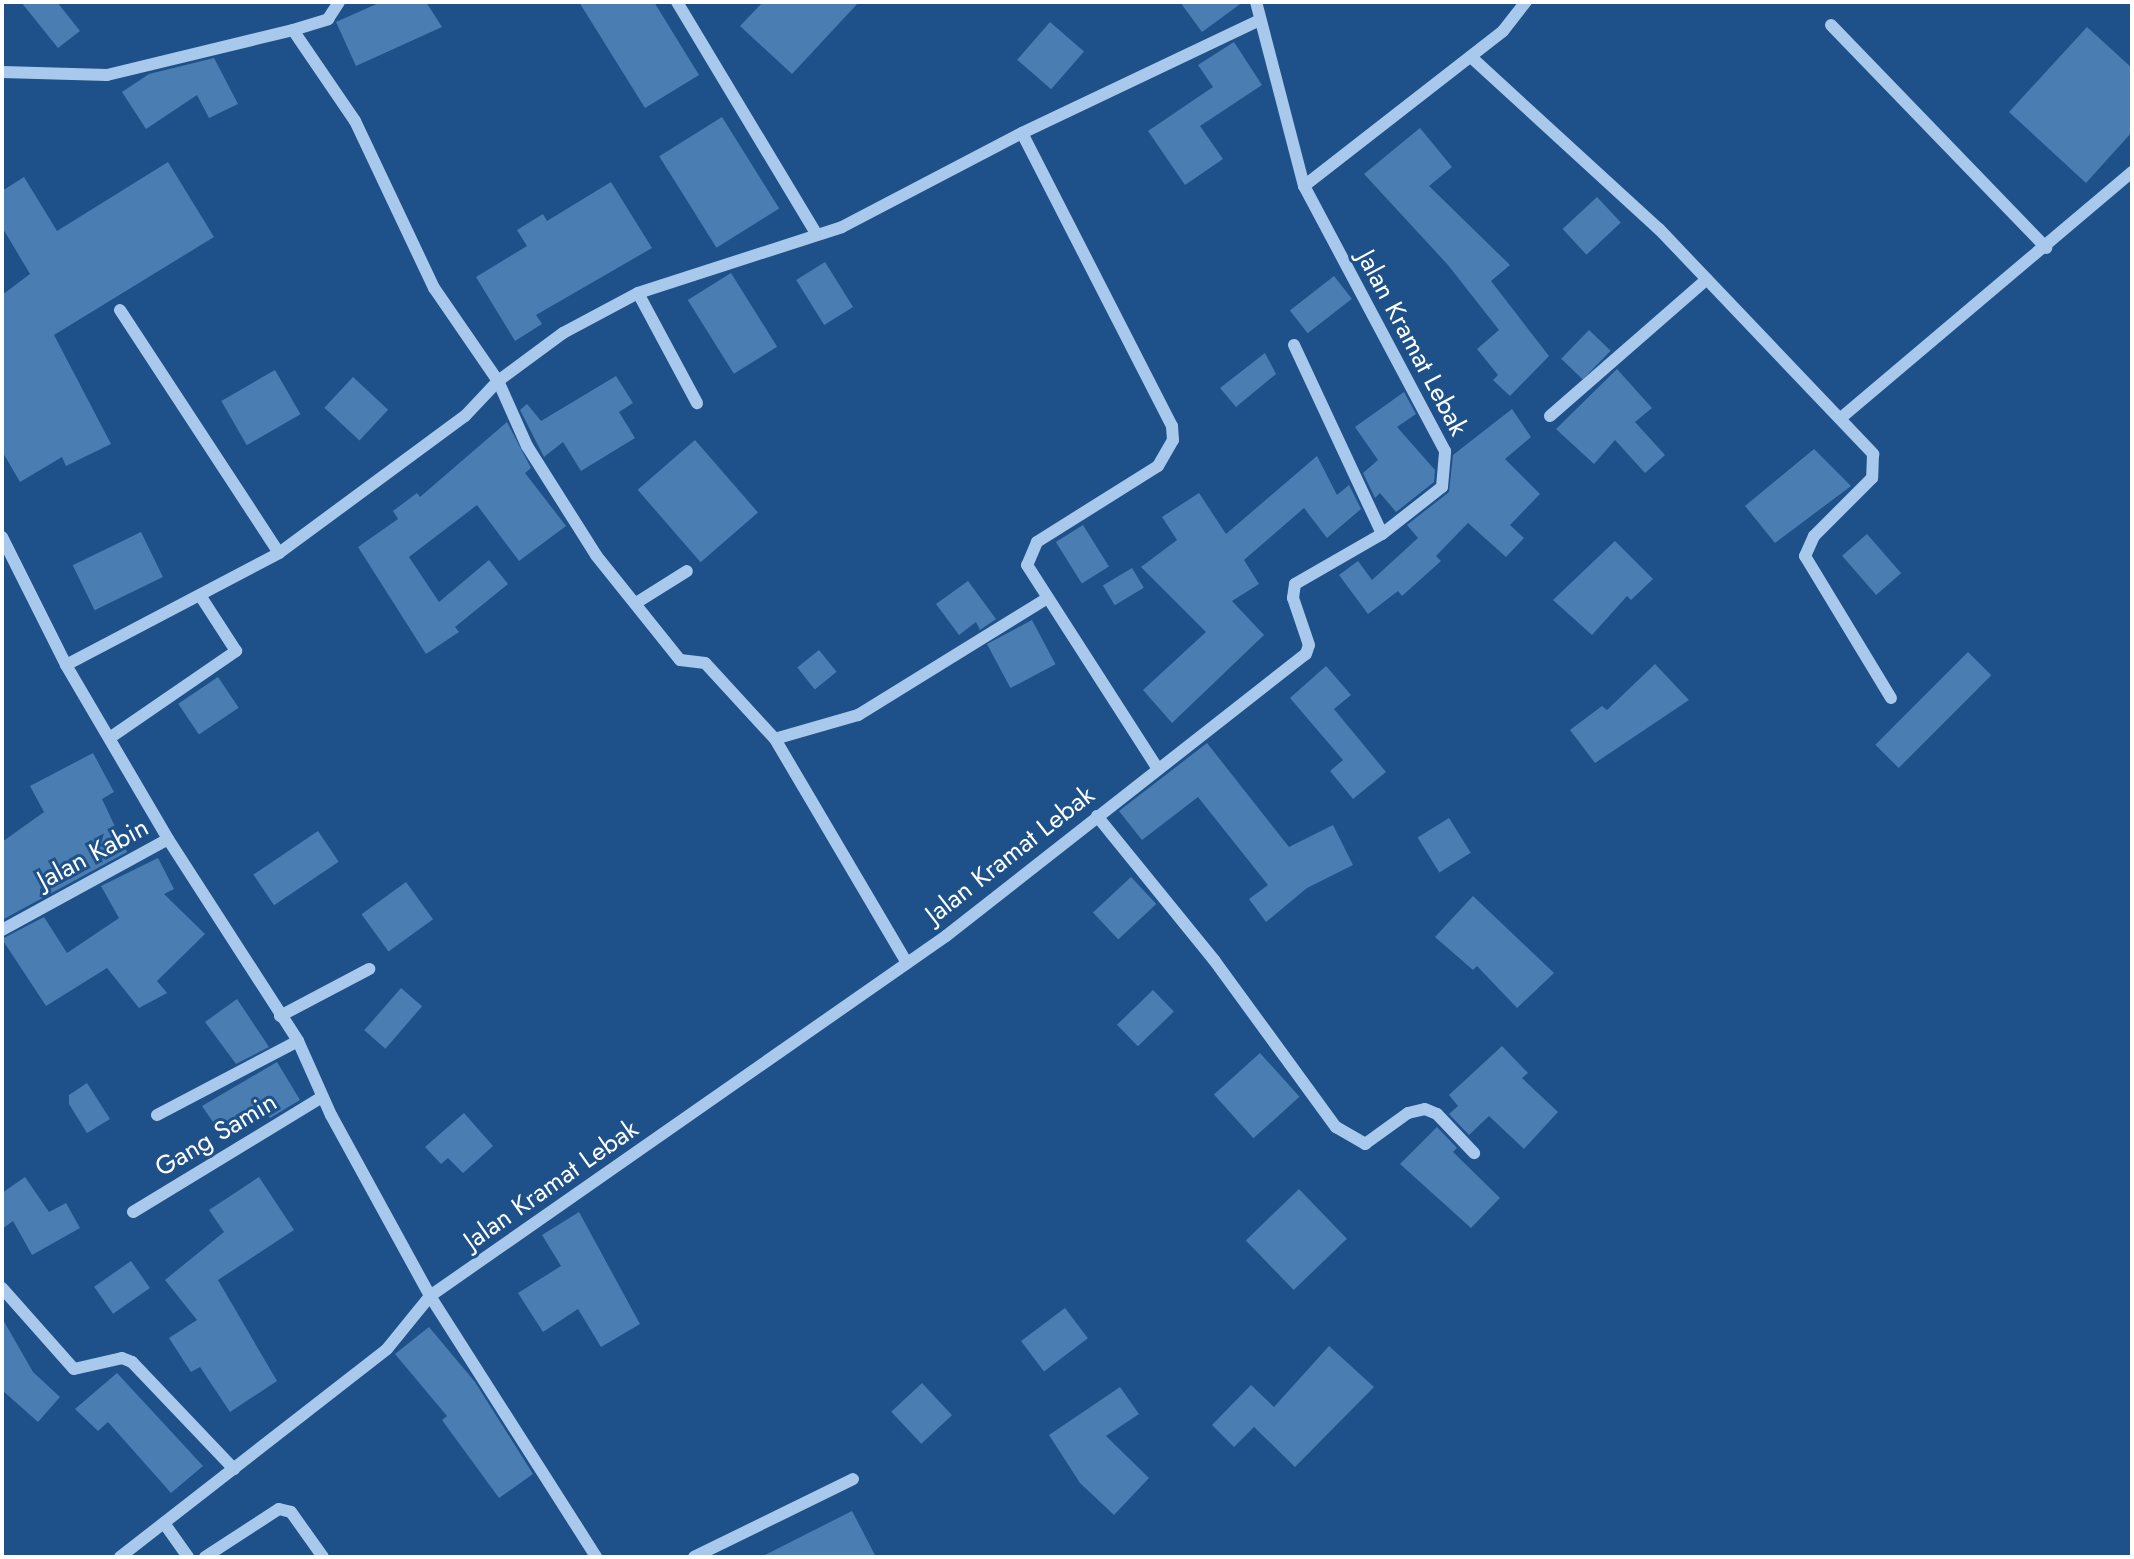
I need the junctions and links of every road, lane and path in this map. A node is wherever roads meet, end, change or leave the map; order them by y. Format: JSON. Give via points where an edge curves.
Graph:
{"nodes":[{"id":1,"x":339,"y":2,"type":"edge"},
{"id":2,"x":677,"y":2,"type":"edge"},
{"id":3,"x":1256,"y":2,"type":"edge"},
{"id":4,"x":1527,"y":2,"type":"edge"},
{"id":5,"x":1260,"y":20,"type":"junction"},
{"id":6,"x":1831,"y":25,"type":"dead end"},
{"id":7,"x":293,"y":30,"type":"junction"},
{"id":8,"x":1471,"y":57,"type":"junction"},
{"id":9,"x":2,"y":72,"type":"edge"},
{"id":10,"x":1022,"y":133,"type":"junction"},
{"id":11,"x":2132,"y":172,"type":"edge"},
{"id":12,"x":1304,"y":186,"type":"junction"},
{"id":13,"x":816,"y":233,"type":"junction"},
{"id":14,"x":2046,"y":248,"type":"junction"},
{"id":15,"x":1707,"y":279,"type":"junction"},
{"id":16,"x":638,"y":293,"type":"junction"},
{"id":17,"x":120,"y":310,"type":"dead end"},
{"id":18,"x":1294,"y":345,"type":"dead end"},
{"id":19,"x":498,"y":381,"type":"junction"},
{"id":20,"x":697,"y":403,"type":"dead end"},
{"id":21,"x":1550,"y":415,"type":"dead end"},
{"id":22,"x":1842,"y":417,"type":"junction"},
{"id":23,"x":1382,"y":534,"type":"junction"},
{"id":24,"x":2,"y":537,"type":"edge"},
{"id":25,"x":279,"y":553,"type":"junction"},
{"id":26,"x":687,"y":571,"type":"dead end"},
{"id":27,"x":201,"y":597,"type":"junction"},
{"id":28,"x":1046,"y":599,"type":"junction"},
{"id":29,"x":636,"y":603,"type":"junction"},
{"id":30,"x":66,"y":665,"type":"junction"},
{"id":31,"x":1891,"y":698,"type":"dead end"},
{"id":32,"x":111,"y":737,"type":"junction"},
{"id":33,"x":775,"y":739,"type":"junction"},
{"id":34,"x":1158,"y":769,"type":"junction"},
{"id":35,"x":1097,"y":816,"type":"junction"},
{"id":36,"x":168,"y":839,"type":"junction"},
{"id":37,"x":2,"y":929,"type":"edge"},
{"id":38,"x":907,"y":963,"type":"junction"},
{"id":39,"x":369,"y":969,"type":"dead end"},
{"id":40,"x":280,"y":1016,"type":"junction"},
{"id":41,"x":298,"y":1041,"type":"junction"},
{"id":42,"x":322,"y":1097,"type":"junction"},
{"id":43,"x":157,"y":1115,"type":"dead end"},
{"id":44,"x":1474,"y":1153,"type":"dead end"},
{"id":45,"x":133,"y":1212,"type":"dead end"},
{"id":46,"x":2,"y":1288,"type":"edge"},
{"id":47,"x":430,"y":1296,"type":"junction"},
{"id":48,"x":234,"y":1469,"type":"junction"},
{"id":49,"x":853,"y":1479,"type":"dead end"},
{"id":50,"x":164,"y":1523,"type":"junction"},
{"id":51,"x":120,"y":1557,"type":"edge"},
{"id":52,"x":188,"y":1557,"type":"edge"},
{"id":53,"x":205,"y":1557,"type":"edge"},
{"id":54,"x":323,"y":1557,"type":"edge"},
{"id":55,"x":596,"y":1557,"type":"edge"},
{"id":56,"x":694,"y":1557,"type":"edge"}],
"edges":[{"from":1,"to":7,"type":"street","via":[[328,19]]},
{"from":2,"to":13,"type":"street"},
{"from":3,"to":5,"type":"street","name":"Jalan Kramat Lebak"},
{"from":4,"to":8,"type":"street"},
{"from":5,"to":10,"type":"street"},
{"from":5,"to":12,"type":"street","name":"Jalan Kramat Lebak"},
{"from":6,"to":14,"type":"street"},
{"from":7,"to":9,"type":"street","via":[[107,75]]},
{"from":7,"to":19,"type":"street","via":[[355,121],[434,288]]},
{"from":8,"to":12,"type":"street"},
{"from":8,"to":15,"type":"street","via":[[1618,189]]},
{"from":10,"to":13,"type":"street","via":[[892,204]]},
{"from":10,"to":28,"type":"street","via":[[1172,426],[1173,440],[1158,466],[1029,551],[1027,565]]},
{"from":11,"to":14,"type":"street"},
{"from":12,"to":23,"type":"street","name":"Jalan Kramat Lebak","via":[[1445,451],[1442,487]]},
{"from":13,"to":16,"type":"street"},
{"from":14,"to":22,"type":"street"},
{"from":15,"to":21,"type":"street"},
{"from":15,"to":22,"type":"street"},
{"from":16,"to":19,"type":"street","via":[[553,339]]},
{"from":16,"to":20,"type":"street"},
{"from":17,"to":25,"type":"street"},
{"from":18,"to":23,"type":"street"},
{"from":19,"to":25,"type":"street","via":[[465,416]]},
{"from":19,"to":29,"type":"street","via":[[547,482],[596,555]]},
{"from":22,"to":31,"type":"street","via":[[1873,454],[1872,478],[1814,536],[1805,556]]},
{"from":23,"to":34,"type":"street","name":"Jalan Kramat Lebak","via":[[1295,584],[1293,598],[1309,650]]},
{"from":24,"to":30,"type":"street"},
{"from":25,"to":27,"type":"street"},
{"from":26,"to":29,"type":"street"},
{"from":27,"to":30,"type":"street"},
{"from":27,"to":32,"type":"street","via":[[236,651]]},
{"from":28,"to":33,"type":"street","via":[[858,715]]},
{"from":28,"to":34,"type":"street"},
{"from":29,"to":33,"type":"street","via":[[680,660],[705,663]]},
{"from":30,"to":32,"type":"street"},
{"from":32,"to":36,"type":"street"},
{"from":33,"to":38,"type":"street"},
{"from":34,"to":35,"type":"street","name":"Jalan Kramat Lebak"},
{"from":35,"to":38,"type":"street","name":"Jalan Kramat Lebak"},
{"from":35,"to":44,"type":"street","via":[[1214,960],[1336,1127],[1365,1144],[1408,1113],[1425,1109]]},
{"from":36,"to":37,"type":"street","name":"Jalan Kabin"},
{"from":36,"to":40,"type":"street"},
{"from":38,"to":47,"type":"street","name":"Jalan Kramat Lebak"},
{"from":39,"to":40,"type":"street"},
{"from":40,"to":41,"type":"street"},
{"from":41,"to":42,"type":"street"},
{"from":41,"to":43,"type":"street"},
{"from":42,"to":45,"type":"street","name":"Gang Samin"},
{"from":42,"to":47,"type":"street"},
{"from":46,"to":48,"type":"street","via":[[74,1369],[122,1359],[132,1362]]},
{"from":47,"to":48,"type":"street","name":"Jalan Kramat Lebak","via":[[387,1349]]},
{"from":47,"to":55,"type":"street"},
{"from":48,"to":50,"type":"street","name":"Jalan Kramat Lebak"},
{"from":49,"to":56,"type":"street"},
{"from":50,"to":51,"type":"street","name":"Jalan Kramat Lebak"},
{"from":50,"to":52,"type":"street"},
{"from":53,"to":54,"type":"street","via":[[279,1509],[291,1512]]}]}
